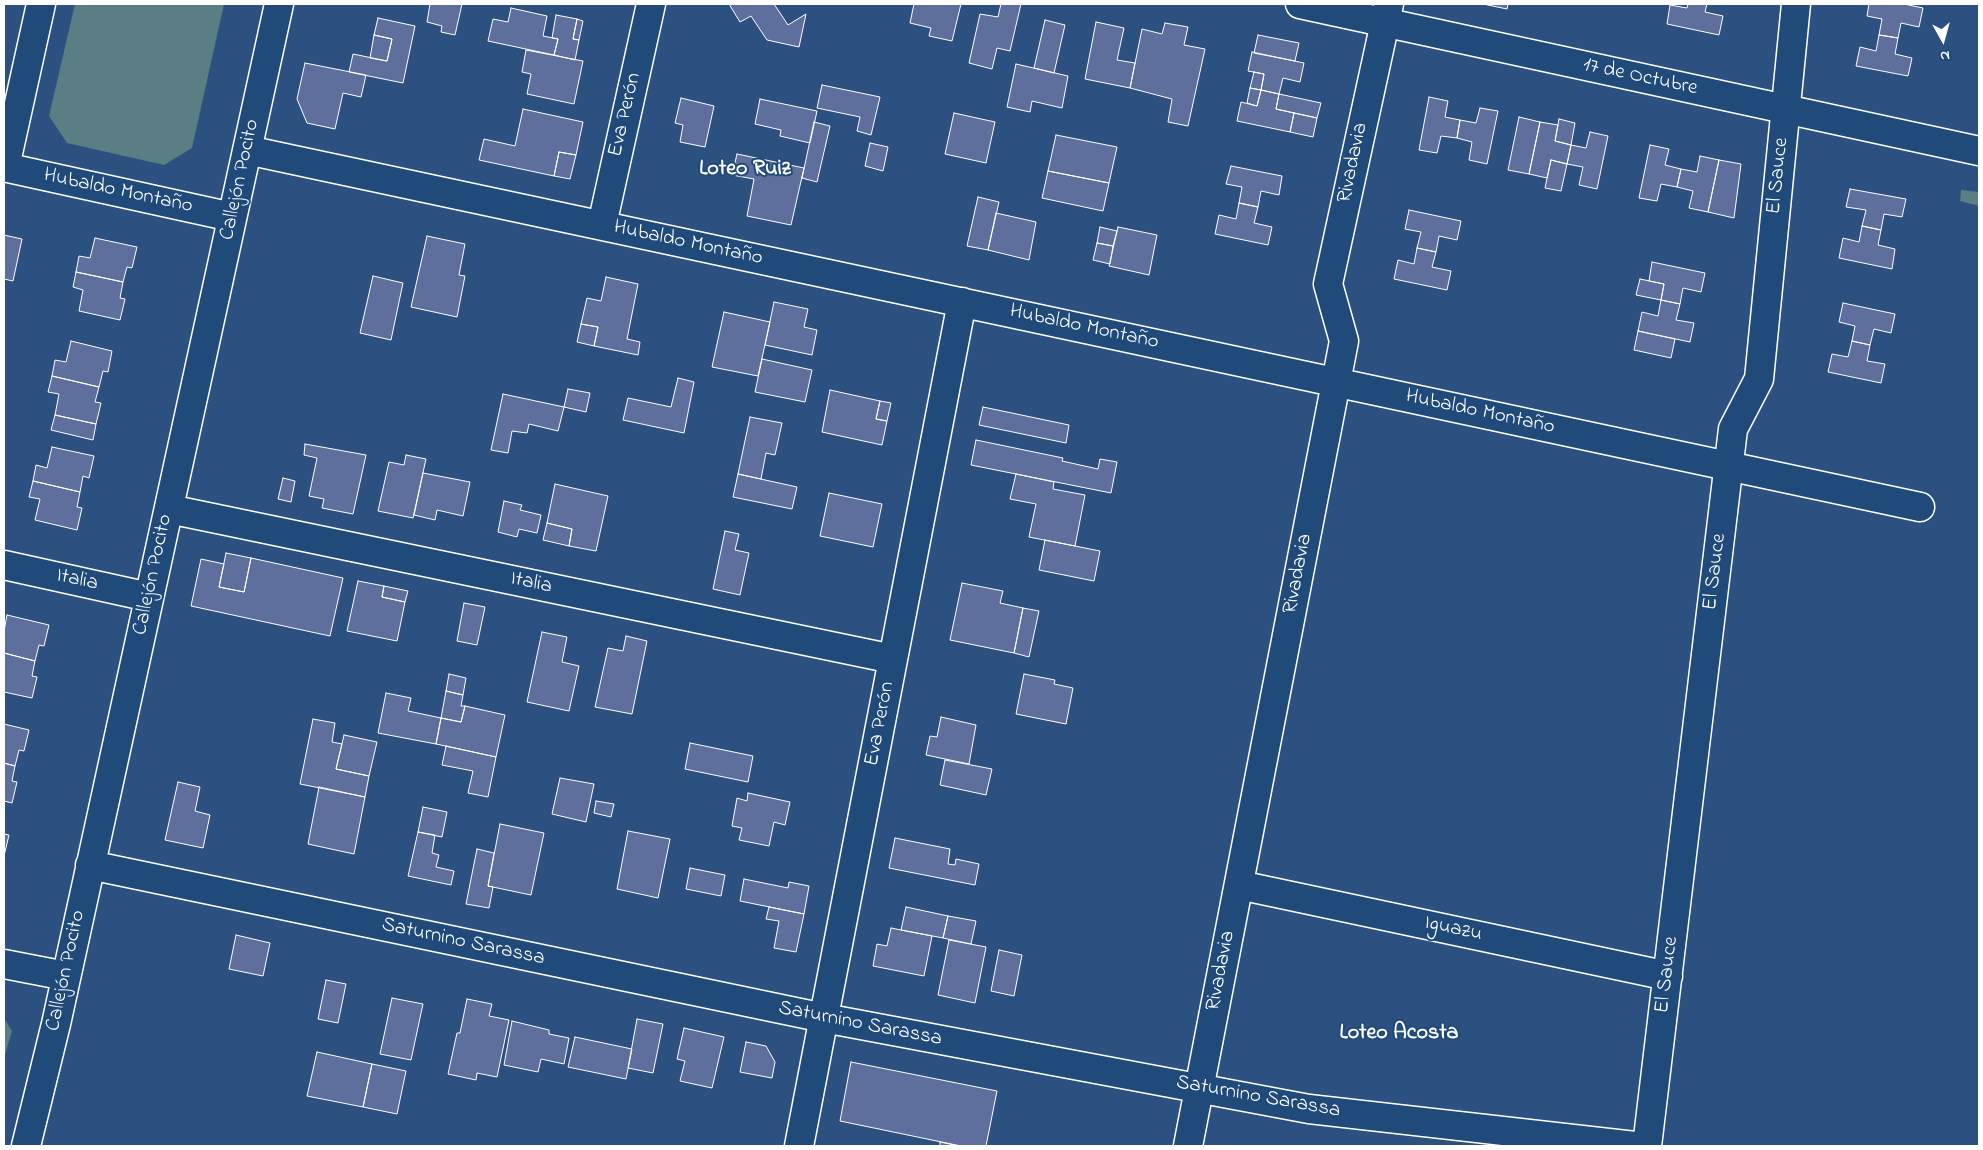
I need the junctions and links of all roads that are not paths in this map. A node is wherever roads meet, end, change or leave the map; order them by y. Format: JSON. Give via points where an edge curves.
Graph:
{"nodes":[{"id":1,"x":41,"y":4,"type":"edge"},
{"id":2,"x":279,"y":4,"type":"edge"},
{"id":3,"x":651,"y":4,"type":"edge"},
{"id":4,"x":1300,"y":4,"type":"edge"},
{"id":5,"x":1796,"y":4,"type":"edge"},
{"id":6,"x":1387,"y":13,"type":"edge"},
{"id":7,"x":1786,"y":110,"type":"junction"},
{"id":8,"x":247,"y":150,"type":"junction"},
{"id":9,"x":1979,"y":151,"type":"edge"},
{"id":10,"x":4,"y":167,"type":"edge"},
{"id":11,"x":232,"y":216,"type":"junction"},
{"id":12,"x":602,"y":226,"type":"junction"},
{"id":13,"x":962,"y":302,"type":"junction"},
{"id":14,"x":1336,"y":382,"type":"junction"},
{"id":15,"x":1729,"y":466,"type":"junction"},
{"id":16,"x":1920,"y":508,"type":"dead end"},
{"id":17,"x":169,"y":509,"type":"junction"},
{"id":18,"x":4,"y":565,"type":"edge"},
{"id":19,"x":149,"y":597,"type":"junction"},
{"id":20,"x":893,"y":659,"type":"junction"},
{"id":21,"x":90,"y":864,"type":"junction"},
{"id":22,"x":1239,"y":885,"type":"junction"},
{"id":23,"x":4,"y":964,"type":"edge"},
{"id":24,"x":66,"y":976,"type":"junction"},
{"id":25,"x":1668,"y":976,"type":"junction"},
{"id":26,"x":824,"y":1018,"type":"junction"},
{"id":27,"x":1199,"y":1089,"type":"junction"},
{"id":28,"x":26,"y":1146,"type":"edge"},
{"id":29,"x":799,"y":1146,"type":"edge"},
{"id":30,"x":1188,"y":1146,"type":"edge"},
{"id":31,"x":1635,"y":1146,"type":"edge"},
{"id":32,"x":1648,"y":1146,"type":"edge"}],
"edges":[{"from":1,"to":10,"type":"street"},
{"from":2,"to":8,"type":"street","name":"Callejón Pocito"},
{"from":3,"to":12,"type":"street","name":"Eva Perón"},
{"from":4,"to":6,"type":"street","name":"17 de Octubre"},
{"from":5,"to":7,"type":"street","name":"El Sauce"},
{"from":6,"to":7,"type":"street","name":"17 de Octubre"},
{"from":6,"to":14,"type":"street","name":"Rivadavia","via":[[1328,284],[1344,341]]},
{"from":7,"to":9,"type":"street","name":"17 de Octubre"},
{"from":7,"to":15,"type":"street","name":"El Sauce","via":[[1759,379],[1733,429]]},
{"from":8,"to":11,"type":"street","name":"Callejón Pocito"},
{"from":8,"to":12,"type":"street","name":"Hubaldo Montaño"},
{"from":10,"to":11,"type":"street","name":"Hubaldo Montaño"},
{"from":11,"to":17,"type":"street","name":"Callejón Pocito"},
{"from":12,"to":13,"type":"street","name":"Hubaldo Montaño"},
{"from":13,"to":14,"type":"street","name":"Hubaldo Montaño"},
{"from":13,"to":20,"type":"street","name":"Eva Perón"},
{"from":14,"to":15,"type":"street","name":"Hubaldo Montaño"},
{"from":14,"to":22,"type":"street","name":"Rivadavia"},
{"from":15,"to":16,"type":"street","name":"Hubaldo Montaño"},
{"from":15,"to":25,"type":"street","name":"El Sauce"},
{"from":17,"to":19,"type":"street","name":"Callejón Pocito"},
{"from":17,"to":20,"type":"street","name":"Italia"},
{"from":18,"to":19,"type":"street","name":"Italia"},
{"from":19,"to":21,"type":"street","name":"Callejón Pocito"},
{"from":20,"to":26,"type":"street","name":"Eva Perón"},
{"from":21,"to":24,"type":"street","name":"Callejón Pocito"},
{"from":21,"to":26,"type":"street","name":"Saturnino Sarassa"},
{"from":22,"to":25,"type":"street","name":"Iguazu"},
{"from":22,"to":27,"type":"street","name":"Rivadavia"},
{"from":23,"to":24,"type":"street"},
{"from":24,"to":28,"type":"street","name":"Callejón Pocito"},
{"from":25,"to":32,"type":"street","name":"El Sauce"},
{"from":26,"to":27,"type":"street","name":"Saturnino Sarassa"},
{"from":26,"to":29,"type":"street","name":"Eva Perón"},
{"from":27,"to":30,"type":"street","name":"Rivadavia"},
{"from":27,"to":31,"type":"street","name":"Saturnino Sarassa","via":[[1309,1109]]}]}
